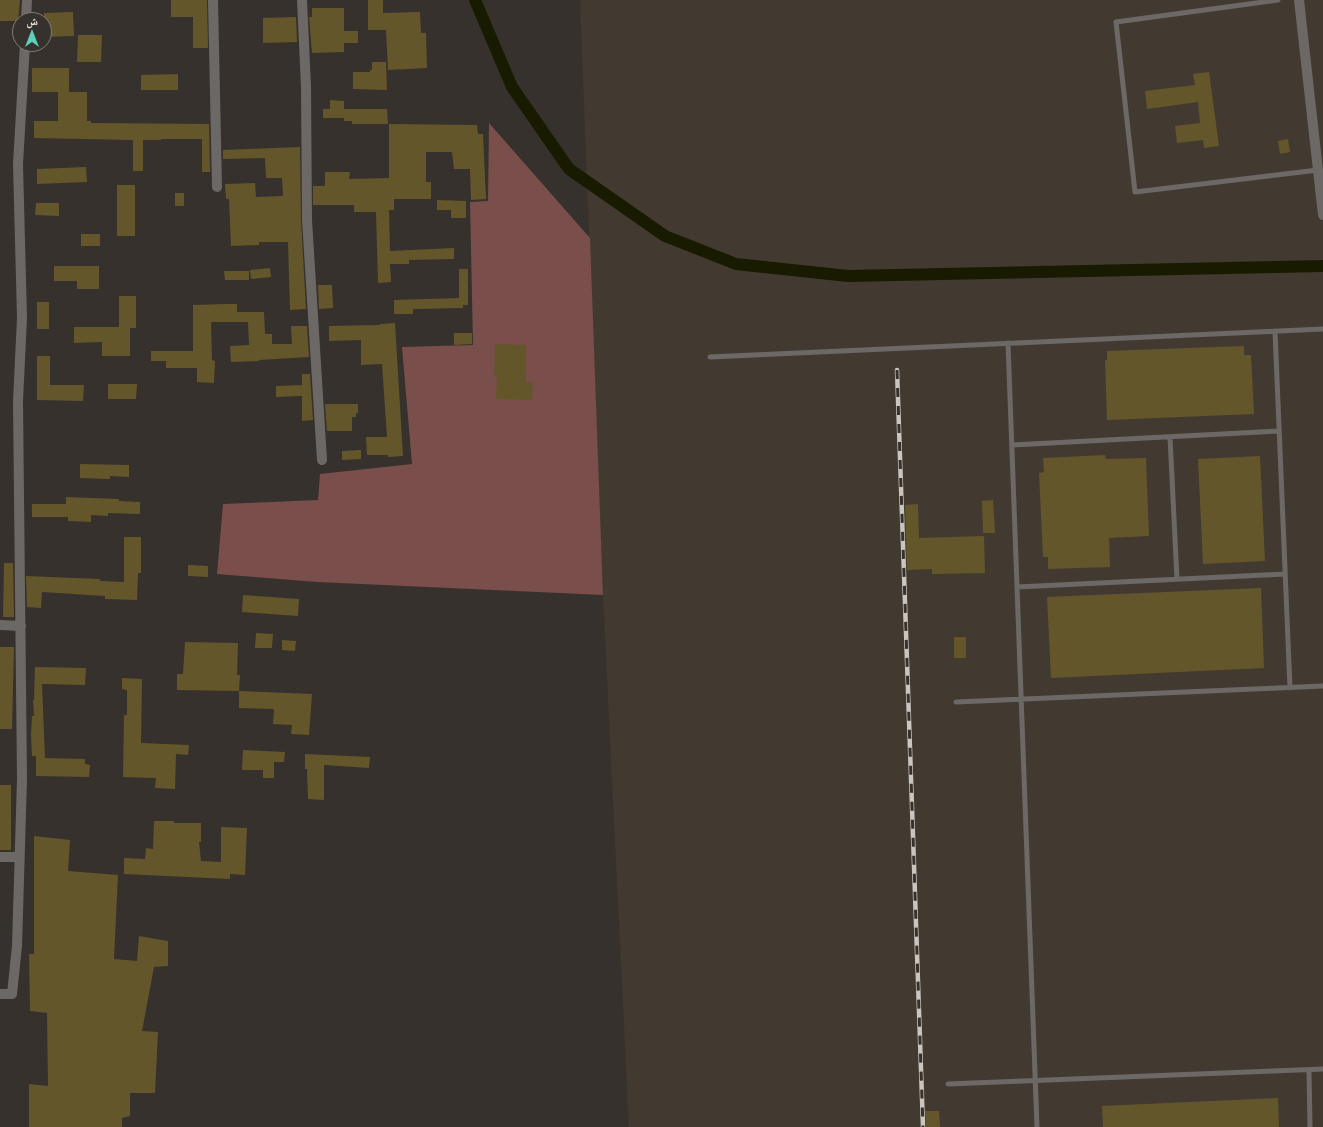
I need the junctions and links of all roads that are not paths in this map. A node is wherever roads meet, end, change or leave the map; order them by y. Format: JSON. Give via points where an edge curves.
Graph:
{"nodes":[{"id":1,"x":27,"y":0,"type":"edge"},
{"id":2,"x":212,"y":0,"type":"edge"},
{"id":3,"x":302,"y":0,"type":"edge"},
{"id":4,"x":1278,"y":0,"type":"edge"},
{"id":5,"x":1299,"y":0,"type":"edge"},
{"id":6,"x":26,"y":12,"type":"edge"},
{"id":7,"x":25,"y":52,"type":"edge"},
{"id":8,"x":1318,"y":170,"type":"junction"},
{"id":9,"x":217,"y":187,"type":"dead end"},
{"id":10,"x":1323,"y":215,"type":"edge"},
{"id":11,"x":1323,"y":329,"type":"edge"},
{"id":12,"x":1275,"y":331,"type":"junction"},
{"id":13,"x":1008,"y":343,"type":"junction"},
{"id":14,"x":710,"y":357,"type":"dead end"},
{"id":15,"x":1279,"y":431,"type":"junction"},
{"id":16,"x":1170,"y":437,"type":"junction"},
{"id":17,"x":1012,"y":445,"type":"junction"},
{"id":18,"x":322,"y":460,"type":"dead end"},
{"id":19,"x":1285,"y":574,"type":"junction"},
{"id":20,"x":1176,"y":579,"type":"junction"},
{"id":21,"x":1017,"y":587,"type":"junction"},
{"id":22,"x":0,"y":625,"type":"edge"},
{"id":23,"x":21,"y":626,"type":"junction"},
{"id":24,"x":1323,"y":686,"type":"edge"},
{"id":25,"x":1290,"y":688,"type":"junction"},
{"id":26,"x":1021,"y":699,"type":"junction"},
{"id":27,"x":956,"y":702,"type":"dead end"},
{"id":28,"x":0,"y":857,"type":"edge"},
{"id":29,"x":19,"y":857,"type":"junction"},
{"id":30,"x":0,"y":994,"type":"edge"},
{"id":31,"x":1323,"y":1069,"type":"edge"},
{"id":32,"x":1309,"y":1070,"type":"junction"},
{"id":33,"x":1035,"y":1081,"type":"junction"},
{"id":34,"x":948,"y":1084,"type":"dead end"},
{"id":35,"x":1037,"y":1127,"type":"edge"},
{"id":36,"x":1310,"y":1127,"type":"edge"}],
"edges":[{"from":1,"to":6,"type":"street"},
{"from":2,"to":9,"type":"street"},
{"from":3,"to":18,"type":"street","via":[[306,87],[307,220]]},
{"from":4,"to":8,"type":"lane","via":[[1116,22],[1135,192]]},
{"from":5,"to":8,"type":"street"},
{"from":7,"to":23,"type":"street","via":[[18,164],[22,318],[18,401]]},
{"from":8,"to":10,"type":"street"},
{"from":11,"to":12,"type":"lane"},
{"from":12,"to":13,"type":"lane"},
{"from":12,"to":15,"type":"lane"},
{"from":13,"to":14,"type":"lane"},
{"from":13,"to":17,"type":"lane"},
{"from":15,"to":16,"type":"lane"},
{"from":15,"to":19,"type":"lane"},
{"from":16,"to":17,"type":"lane"},
{"from":16,"to":20,"type":"lane"},
{"from":17,"to":21,"type":"lane"},
{"from":19,"to":20,"type":"lane"},
{"from":19,"to":25,"type":"lane"},
{"from":20,"to":21,"type":"lane"},
{"from":21,"to":26,"type":"lane"},
{"from":22,"to":23,"type":"street"},
{"from":23,"to":29,"type":"street","via":[[22,780]]},
{"from":24,"to":25,"type":"lane"},
{"from":25,"to":26,"type":"lane"},
{"from":26,"to":27,"type":"lane"},
{"from":26,"to":33,"type":"lane"},
{"from":28,"to":29,"type":"street"},
{"from":29,"to":30,"type":"street","via":[[17,946],[12,994]]},
{"from":31,"to":32,"type":"lane"},
{"from":32,"to":33,"type":"lane"},
{"from":32,"to":36,"type":"lane"},
{"from":33,"to":34,"type":"lane"},
{"from":33,"to":35,"type":"lane"}]}
